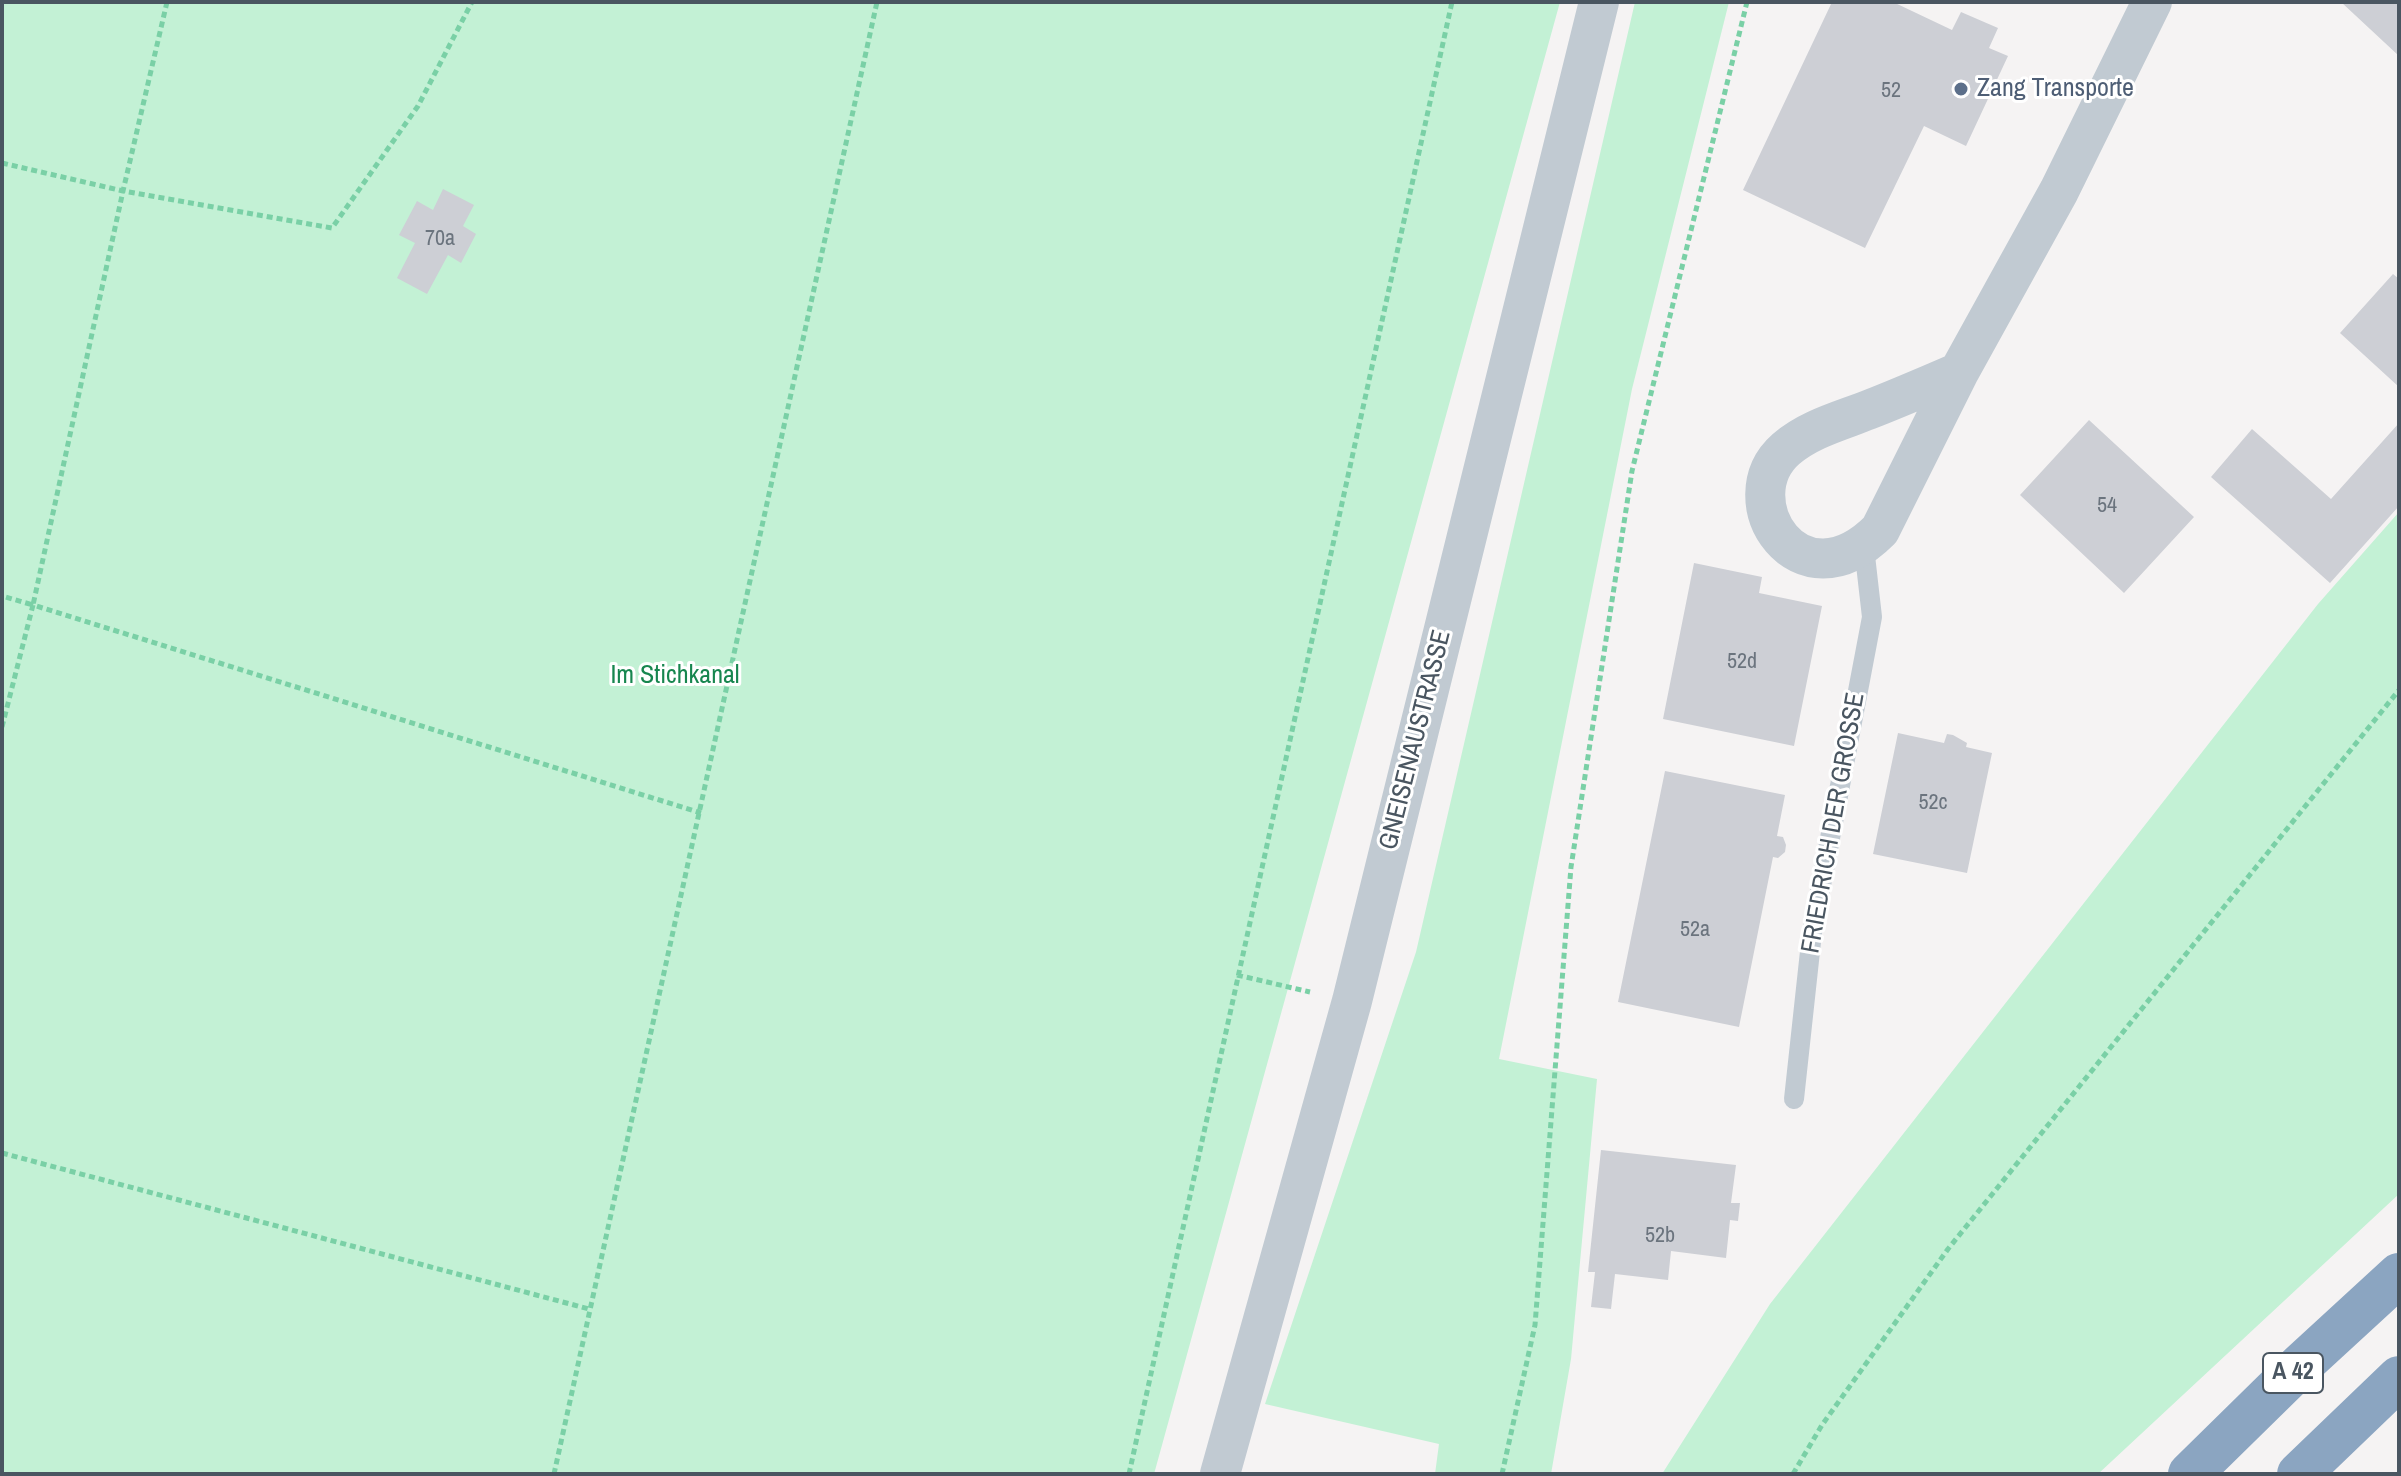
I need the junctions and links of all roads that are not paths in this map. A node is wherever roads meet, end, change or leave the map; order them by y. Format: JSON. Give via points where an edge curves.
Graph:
{"nodes":[{"id":1,"x":1599,"y":2,"type":"edge"},
{"id":2,"x":2152,"y":2,"type":"edge"},
{"id":3,"x":1959,"y":372,"type":"junction"},
{"id":4,"x":1864,"y":547,"type":"junction"},
{"id":5,"x":1794,"y":1099,"type":"dead end"},
{"id":6,"x":2399,"y":1275,"type":"edge"},
{"id":7,"x":2399,"y":1378,"type":"edge"},
{"id":8,"x":1220,"y":1474,"type":"edge"},
{"id":9,"x":2190,"y":1474,"type":"edge"},
{"id":10,"x":2299,"y":1474,"type":"edge"}],
"edges":[{"from":1,"to":8,"type":"street","name":"GNEISENAUSTRASSE","via":[[1352,1001]]},
{"from":2,"to":3,"type":"street","via":[[2059,191]]},
{"from":3,"to":4,"type":"street","via":[[1880,530]]},
{"from":3,"to":4,"type":"street","via":[[1805,435],[1769,472],[1764,491],[1767,512],[1793,551],[1815,560],[1839,559]]},
{"from":4,"to":5,"type":"lane","name":"FRIEDRICH DER GROSSE","via":[[1872,617],[1812,933]]},
{"from":6,"to":9,"type":"highway","number":"A 42"},
{"from":7,"to":10,"type":"highway"}]}
